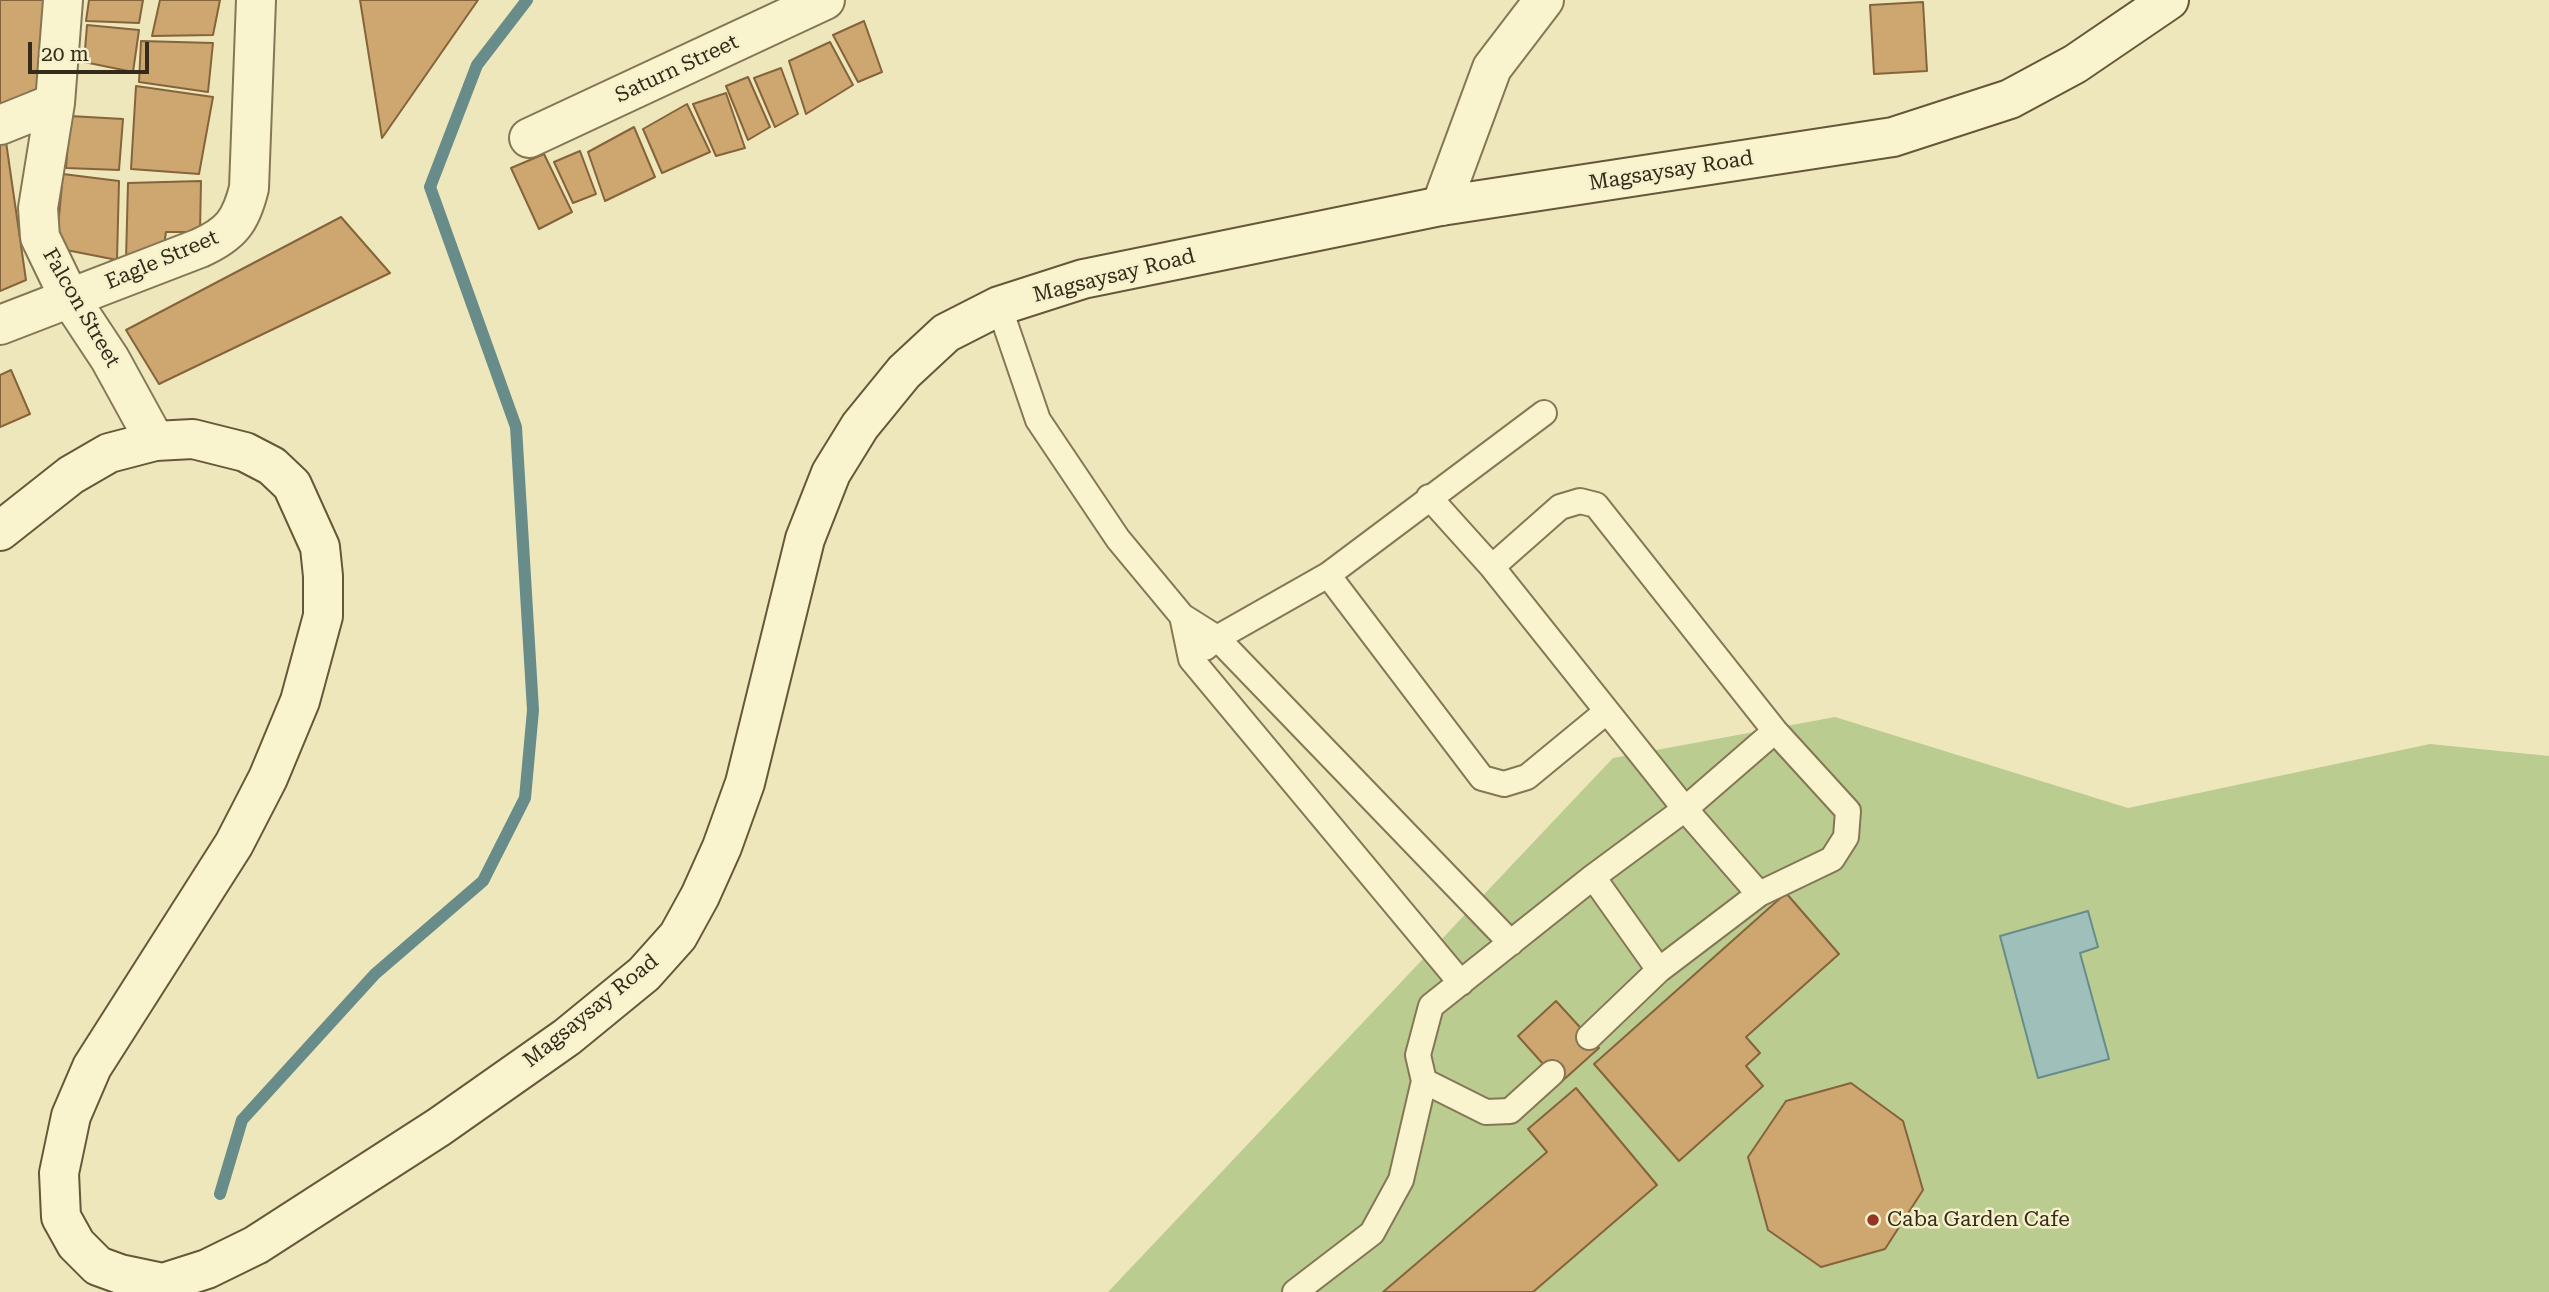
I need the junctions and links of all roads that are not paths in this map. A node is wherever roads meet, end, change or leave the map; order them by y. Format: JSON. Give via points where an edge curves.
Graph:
{"nodes":[{"id":1,"x":63,"y":0,"type":"edge"},
{"id":2,"x":824,"y":0,"type":"edge"},
{"id":3,"x":1544,"y":0,"type":"edge"},
{"id":4,"x":2169,"y":0,"type":"edge"},
{"id":5,"x":264,"y":4,"type":"edge"},
{"id":6,"x":759,"y":17,"type":"edge"},
{"id":7,"x":55,"y":103,"type":"junction"},
{"id":8,"x":0,"y":125,"type":"edge"},
{"id":9,"x":529,"y":138,"type":"dead end"},
{"id":10,"x":1441,"y":206,"type":"junction"},
{"id":11,"x":69,"y":297,"type":"junction"},
{"id":12,"x":999,"y":306,"type":"junction"},
{"id":13,"x":0,"y":325,"type":"edge"},
{"id":14,"x":1544,"y":412,"type":"dead end"},
{"id":15,"x":155,"y":441,"type":"junction"},
{"id":16,"x":1429,"y":497,"type":"junction"},
{"id":17,"x":0,"y":531,"type":"edge"},
{"id":18,"x":1492,"y":567,"type":"junction"},
{"id":19,"x":1328,"y":576,"type":"junction"},
{"id":20,"x":1182,"y":616,"type":"junction"},
{"id":21,"x":1217,"y":638,"type":"junction"},
{"id":22,"x":1191,"y":659,"type":"junction"},
{"id":23,"x":1606,"y":712,"type":"junction"},
{"id":24,"x":1776,"y":731,"type":"junction"},
{"id":25,"x":1685,"y":809,"type":"junction"},
{"id":26,"x":1593,"y":877,"type":"junction"},
{"id":27,"x":1759,"y":894,"type":"junction"},
{"id":28,"x":1511,"y":943,"type":"junction"},
{"id":29,"x":1658,"y":971,"type":"junction"},
{"id":30,"x":1461,"y":983,"type":"junction"},
{"id":31,"x":1589,"y":1037,"type":"dead end"},
{"id":32,"x":1552,"y":1073,"type":"dead end"},
{"id":33,"x":1424,"y":1081,"type":"junction"},
{"id":34,"x":1295,"y":1292,"type":"edge"}],
"edges":[{"from":1,"to":7,"type":"main road","name":"Falcon Street"},
{"from":2,"to":6,"type":"main road","name":"Saturn Street"},
{"from":3,"to":10,"type":"main road","via":[[1492,68]]},
{"from":4,"to":10,"type":"main road","name":"Magsaysay Road","via":[[2075,64],[2010,99],[1893,137]]},
{"from":5,"to":11,"type":"main road","name":"Eagle Street","via":[[249,188],[233,227],[200,248]]},
{"from":6,"to":9,"type":"main road","name":"Saturn Street"},
{"from":7,"to":8,"type":"main road"},
{"from":7,"to":11,"type":"main road","name":"Falcon Street","via":[[38,208],[40,237]]},
{"from":10,"to":12,"type":"main road","name":"Magsaysay Road","via":[[1083,279]]},
{"from":11,"to":13,"type":"main road","name":"Eagle Street"},
{"from":11,"to":15,"type":"main road","name":"Falcon Street"},
{"from":12,"to":15,"type":"main road","name":"Magsaysay Road","via":[[946,333],[904,372],[860,426],[831,473],[805,539],[745,783],[717,859],[678,936],[645,974],[567,1037],[439,1127],[256,1245],[207,1269],[163,1283],[98,1266],[76,1244],[61,1217],[60,1173],[71,1116],[92,1066],[234,844],[268,778],[300,701],[323,616],[323,576],[320,547],[309,518],[292,485],[272,466],[212,443]]},
{"from":12,"to":20,"type":"lane","via":[[1038,420],[1118,540]]},
{"from":14,"to":16,"type":"lane"},
{"from":15,"to":17,"type":"main road","name":"Magsaysay Road","via":[[109,453],[71,475]]},
{"from":16,"to":18,"type":"lane"},
{"from":16,"to":19,"type":"lane"},
{"from":18,"to":23,"type":"lane"},
{"from":18,"to":24,"type":"lane","via":[[1560,507],[1580,501],[1596,505]]},
{"from":19,"to":21,"type":"lane"},
{"from":19,"to":23,"type":"lane","via":[[1482,778],[1504,785],[1527,778]]},
{"from":20,"to":21,"type":"lane"},
{"from":20,"to":22,"type":"lane"},
{"from":21,"to":22,"type":"lane"},
{"from":21,"to":28,"type":"lane"},
{"from":22,"to":30,"type":"lane"},
{"from":23,"to":25,"type":"lane"},
{"from":24,"to":25,"type":"lane"},
{"from":24,"to":27,"type":"lane","via":[[1848,811],[1846,837],[1832,859]]},
{"from":25,"to":26,"type":"lane"},
{"from":25,"to":27,"type":"lane"},
{"from":26,"to":28,"type":"lane"},
{"from":26,"to":29,"type":"lane"},
{"from":27,"to":29,"type":"lane"},
{"from":28,"to":30,"type":"lane"},
{"from":29,"to":31,"type":"lane"},
{"from":30,"to":33,"type":"lane","via":[[1431,1006],[1418,1055]]},
{"from":32,"to":33,"type":"lane","via":[[1510,1111],[1486,1112]]},
{"from":33,"to":34,"type":"lane","via":[[1401,1180],[1372,1233]]}]}
